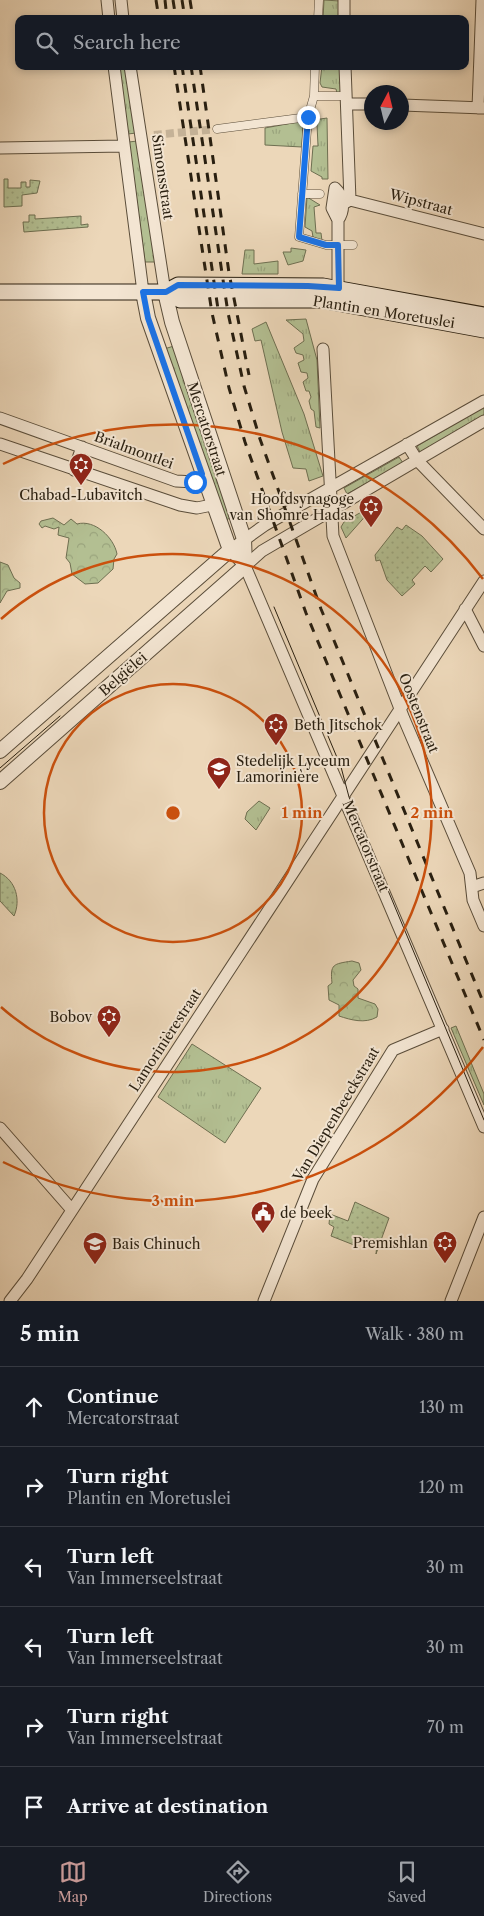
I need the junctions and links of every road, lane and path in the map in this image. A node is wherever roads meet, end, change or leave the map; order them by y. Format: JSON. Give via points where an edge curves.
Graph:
{"nodes":[{"id":1,"x":107,"y":0,"type":"edge"},
{"id":2,"x":121,"y":0,"type":"edge"},
{"id":3,"x":319,"y":0,"type":"edge"},
{"id":4,"x":344,"y":0,"type":"edge"},
{"id":5,"x":482,"y":0,"type":"edge"},
{"id":6,"x":109,"y":15,"type":"edge"},
{"id":7,"x":123,"y":15,"type":"edge"},
{"id":8,"x":318,"y":15,"type":"edge"},
{"id":9,"x":344,"y":15,"type":"edge"},
{"id":10,"x":114,"y":70,"type":"edge"},
{"id":11,"x":131,"y":70,"type":"edge"},
{"id":12,"x":315,"y":70,"type":"edge"},
{"id":13,"x":345,"y":70,"type":"edge"},
{"id":14,"x":314,"y":96,"type":"junction"},
{"id":15,"x":346,"y":100,"type":"junction"},
{"id":16,"x":364,"y":103,"type":"edge"},
{"id":17,"x":409,"y":105,"type":"edge"},
{"id":18,"x":481,"y":108,"type":"edge"},
{"id":19,"x":308,"y":117,"type":"junction"},
{"id":20,"x":217,"y":129,"type":"tunnel mouth"},
{"id":21,"x":124,"y":146,"type":"junction"},
{"id":22,"x":0,"y":148,"type":"edge"},
{"id":23,"x":302,"y":194,"type":"junction"},
{"id":24,"x":320,"y":194,"type":"dead end"},
{"id":25,"x":346,"y":202,"type":"junction"},
{"id":26,"x":338,"y":220,"type":"junction"},
{"id":27,"x":484,"y":234,"type":"edge"},
{"id":28,"x":338,"y":245,"type":"junction"},
{"id":29,"x":353,"y":245,"type":"dead end"},
{"id":30,"x":0,"y":292,"type":"edge"},
{"id":31,"x":143,"y":292,"type":"junction"},
{"id":32,"x":166,"y":292,"type":"junction"},
{"id":33,"x":338,"y":295,"type":"junction"},
{"id":34,"x":484,"y":315,"type":"edge"},
{"id":35,"x":484,"y":330,"type":"edge"},
{"id":36,"x":323,"y":349,"type":"dead end"},
{"id":37,"x":484,"y":401,"type":"edge"},
{"id":38,"x":0,"y":418,"type":"edge"},
{"id":39,"x":484,"y":421,"type":"edge"},
{"id":40,"x":0,"y":444,"type":"edge"},
{"id":41,"x":407,"y":444,"type":"junction"},
{"id":42,"x":82,"y":447,"type":"junction"},
{"id":43,"x":417,"y":460,"type":"junction"},
{"id":44,"x":74,"y":470,"type":"junction"},
{"id":45,"x":202,"y":474,"type":"junction"},
{"id":46,"x":329,"y":483,"type":"junction"},
{"id":47,"x":212,"y":505,"type":"junction"},
{"id":48,"x":331,"y":510,"type":"junction"},
{"id":49,"x":484,"y":529,"type":"edge"},
{"id":50,"x":244,"y":539,"type":"junction"},
{"id":51,"x":230,"y":550,"type":"junction"},
{"id":52,"x":245,"y":566,"type":"junction"},
{"id":53,"x":484,"y":581,"type":"edge"},
{"id":54,"x":465,"y":609,"type":"junction"},
{"id":55,"x":484,"y":646,"type":"edge"},
{"id":56,"x":400,"y":709,"type":"junction"},
{"id":57,"x":0,"y":751,"type":"edge"},
{"id":58,"x":0,"y":782,"type":"edge"},
{"id":59,"x":344,"y":795,"type":"junction"},
{"id":60,"x":484,"y":882,"type":"edge"},
{"id":61,"x":472,"y":888,"type":"junction"},
{"id":62,"x":484,"y":926,"type":"edge"},
{"id":63,"x":443,"y":1028,"type":"junction"},
{"id":64,"x":484,"y":1127,"type":"edge"},
{"id":65,"x":0,"y":1128,"type":"edge"},
{"id":66,"x":72,"y":1210,"type":"junction"},
{"id":67,"x":484,"y":1217,"type":"edge"},
{"id":68,"x":10,"y":1301,"type":"edge"},
{"id":69,"x":264,"y":1301,"type":"edge"},
{"id":70,"x":451,"y":1301,"type":"edge"}],
"edges":[{"from":1,"to":6,"type":"street"},
{"from":2,"to":7,"type":"street"},
{"from":3,"to":8,"type":"street"},
{"from":4,"to":9,"type":"street"},
{"from":5,"to":18,"type":"street"},
{"from":10,"to":21,"type":"street"},
{"from":11,"to":32,"type":"street","name":"Simonsstraat"},
{"from":12,"to":14,"type":"street"},
{"from":13,"to":15,"type":"street"},
{"from":14,"to":15,"type":"street"},
{"from":14,"to":19,"type":"street"},
{"from":15,"to":16,"type":"street"},
{"from":15,"to":25,"type":"street"},
{"from":17,"to":18,"type":"street"},
{"from":19,"to":20,"type":"street"},
{"from":19,"to":23,"type":"street"},
{"from":21,"to":22,"type":"street"},
{"from":21,"to":31,"type":"street"},
{"from":23,"to":24,"type":"street"},
{"from":23,"to":28,"type":"street","via":[[299,237]]},
{"from":25,"to":26,"type":"street"},
{"from":25,"to":26,"type":"street","via":[[335,188],[332,208]]},
{"from":25,"to":27,"type":"street","name":"Wipstraat"},
{"from":26,"to":28,"type":"street"},
{"from":28,"to":29,"type":"street"},
{"from":28,"to":33,"type":"street"},
{"from":30,"to":31,"type":"main road","name":"Plantin en Moretuslei"},
{"from":31,"to":32,"type":"main road","name":"Plantin en Moretuslei"},
{"from":31,"to":45,"type":"street","name":"Mercatorstraat","via":[[148,318]]},
{"from":32,"to":33,"type":"main road","name":"Plantin en Moretuslei","via":[[180,300],[302,300]]},
{"from":32,"to":50,"type":"street","name":"Mercatorstraat","via":[[172,322]]},
{"from":33,"to":34,"type":"main road","name":"Plantin en Moretuslei"},
{"from":33,"to":35,"type":"main road","name":"Plantin en Moretuslei"},
{"from":36,"to":46,"type":"street","name":"Oostenstraat"},
{"from":37,"to":41,"type":"street"},
{"from":38,"to":42,"type":"street","name":"Brialmontlei"},
{"from":39,"to":43,"type":"street"},
{"from":40,"to":44,"type":"street"},
{"from":41,"to":43,"type":"street"},
{"from":41,"to":46,"type":"street"},
{"from":42,"to":44,"type":"street","name":"Brialmontlei"},
{"from":42,"to":45,"type":"street","name":"Brialmontlei","via":[[176,481],[195,482]]},
{"from":43,"to":48,"type":"street"},
{"from":43,"to":49,"type":"street"},
{"from":44,"to":47,"type":"street","via":[[180,505],[197,508]]},
{"from":45,"to":47,"type":"street","name":"Mercatorstraat"},
{"from":46,"to":48,"type":"street","name":"Oostenstraat"},
{"from":46,"to":50,"type":"street"},
{"from":47,"to":51,"type":"street","name":"Mercatorstraat"},
{"from":48,"to":52,"type":"street","via":[[262,551]]},
{"from":48,"to":56,"type":"street","name":"Oostenstraat","via":[[333,536]]},
{"from":50,"to":51,"type":"street"},
{"from":50,"to":52,"type":"street","name":"Mercatorstraat"},
{"from":51,"to":52,"type":"street","name":"Mercatorstraat"},
{"from":51,"to":57,"type":"street","name":"Belgiëlei"},
{"from":52,"to":58,"type":"street","name":"Belgiëlei"},
{"from":52,"to":59,"type":"street","name":"Mercatorstraat"},
{"from":53,"to":54,"type":"street","name":"Lamorinièrestraat"},
{"from":54,"to":55,"type":"street"},
{"from":54,"to":56,"type":"street","name":"Lamorinièrestraat"},
{"from":56,"to":59,"type":"street","name":"Lamorinièrestraat"},
{"from":56,"to":61,"type":"street","name":"Oostenstraat","via":[[470,873]]},
{"from":59,"to":63,"type":"street","name":"Mercatorstraat"},
{"from":59,"to":66,"type":"street","name":"Lamorinièrestraat"},
{"from":60,"to":61,"type":"street"},
{"from":61,"to":62,"type":"street","name":"Oostenstraat","via":[[473,900]]},
{"from":63,"to":64,"type":"street","name":"Mercatorstraat"},
{"from":63,"to":69,"type":"street","name":"Van Diepenbeeckstraat","via":[[393,1050],[313,1179]]},
{"from":65,"to":66,"type":"street"},
{"from":66,"to":68,"type":"street","name":"Lamorinièrestraat"},
{"from":67,"to":70,"type":"street"}]}
